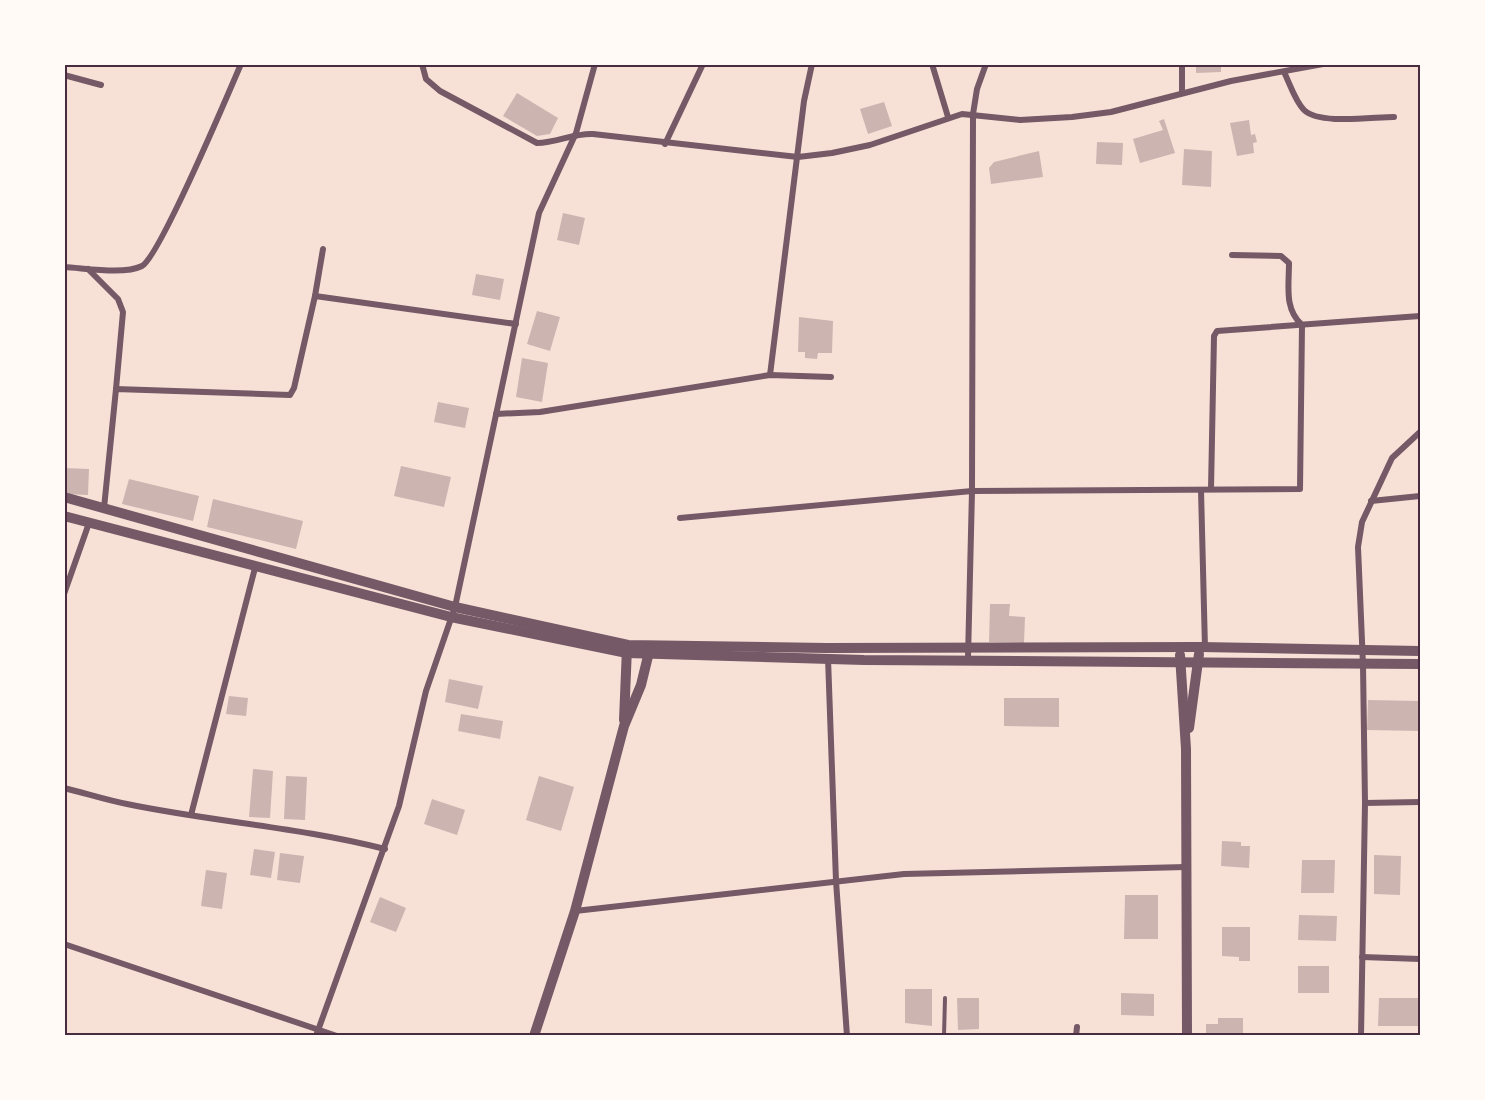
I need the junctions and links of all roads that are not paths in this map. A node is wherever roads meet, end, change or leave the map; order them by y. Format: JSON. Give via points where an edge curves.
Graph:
{"nodes":[{"id":1,"x":241,"y":64,"type":"edge"},
{"id":2,"x":422,"y":64,"type":"edge"},
{"id":3,"x":595,"y":64,"type":"edge"},
{"id":4,"x":703,"y":64,"type":"edge"},
{"id":5,"x":812,"y":64,"type":"edge"},
{"id":6,"x":932,"y":64,"type":"edge"},
{"id":7,"x":986,"y":64,"type":"edge"},
{"id":8,"x":1182,"y":64,"type":"edge"},
{"id":9,"x":1323,"y":64,"type":"edge"},
{"id":10,"x":1284,"y":72,"type":"junction"},
{"id":11,"x":64,"y":75,"type":"edge"},
{"id":12,"x":101,"y":85,"type":"dead end"},
{"id":13,"x":1182,"y":93,"type":"junction"},
{"id":14,"x":973,"y":114,"type":"junction"},
{"id":15,"x":948,"y":117,"type":"junction"},
{"id":16,"x":1394,"y":117,"type":"dead end"},
{"id":17,"x":576,"y":133,"type":"junction"},
{"id":18,"x":665,"y":144,"type":"junction"},
{"id":19,"x":798,"y":157,"type":"junction"},
{"id":20,"x":323,"y":249,"type":"dead end"},
{"id":21,"x":1232,"y":255,"type":"dead end"},
{"id":22,"x":64,"y":267,"type":"edge"},
{"id":23,"x":87,"y":268,"type":"junction"},
{"id":24,"x":315,"y":296,"type":"junction"},
{"id":25,"x":1420,"y":316,"type":"edge"},
{"id":26,"x":516,"y":324,"type":"junction"},
{"id":27,"x":1302,"y":325,"type":"junction"},
{"id":28,"x":770,"y":375,"type":"junction"},
{"id":29,"x":831,"y":377,"type":"dead end"},
{"id":30,"x":116,"y":389,"type":"junction"},
{"id":31,"x":496,"y":414,"type":"junction"},
{"id":32,"x":1420,"y":432,"type":"edge"},
{"id":33,"x":1211,"y":489,"type":"junction"},
{"id":34,"x":1201,"y":490,"type":"junction"},
{"id":35,"x":972,"y":491,"type":"junction"},
{"id":36,"x":1420,"y":496,"type":"edge"},
{"id":37,"x":64,"y":497,"type":"edge"},
{"id":38,"x":1371,"y":501,"type":"junction"},
{"id":39,"x":104,"y":508,"type":"junction"},
{"id":40,"x":64,"y":516,"type":"edge"},
{"id":41,"x":680,"y":518,"type":"dead end"},
{"id":42,"x":89,"y":523,"type":"junction"},
{"id":43,"x":255,"y":568,"type":"junction"},
{"id":44,"x":64,"y":594,"type":"edge"},
{"id":45,"x":453,"y":612,"type":"junction"},
{"id":46,"x":1180,"y":648,"type":"junction"},
{"id":47,"x":1202,"y":648,"type":"junction"},
{"id":48,"x":627,"y":649,"type":"junction"},
{"id":49,"x":650,"y":650,"type":"junction"},
{"id":50,"x":1362,"y":650,"type":"junction"},
{"id":51,"x":1420,"y":651,"type":"edge"},
{"id":52,"x":968,"y":653,"type":"junction"},
{"id":53,"x":827,"y":654,"type":"junction"},
{"id":54,"x":1180,"y":661,"type":"junction"},
{"id":55,"x":1199,"y":661,"type":"junction"},
{"id":56,"x":1364,"y":664,"type":"junction"},
{"id":57,"x":1420,"y":664,"type":"edge"},
{"id":58,"x":624,"y":726,"type":"junction"},
{"id":59,"x":1186,"y":749,"type":"junction"},
{"id":60,"x":64,"y":788,"type":"edge"},
{"id":61,"x":1420,"y":802,"type":"edge"},
{"id":62,"x":1365,"y":803,"type":"junction"},
{"id":63,"x":191,"y":815,"type":"junction"},
{"id":64,"x":385,"y":849,"type":"junction"},
{"id":65,"x":1186,"y":867,"type":"junction"},
{"id":66,"x":836,"y":880,"type":"junction"},
{"id":67,"x":575,"y":911,"type":"junction"},
{"id":68,"x":64,"y":944,"type":"edge"},
{"id":69,"x":1362,"y":957,"type":"junction"},
{"id":70,"x":1420,"y":959,"type":"edge"},
{"id":71,"x":945,"y":998,"type":"dead end"},
{"id":72,"x":1077,"y":1028,"type":"dead end"},
{"id":73,"x":317,"y":1033,"type":"edge"},
{"id":74,"x":337,"y":1035,"type":"edge"},
{"id":75,"x":534,"y":1035,"type":"edge"},
{"id":76,"x":847,"y":1035,"type":"edge"},
{"id":77,"x":944,"y":1035,"type":"edge"},
{"id":78,"x":1076,"y":1035,"type":"edge"},
{"id":79,"x":1187,"y":1035,"type":"edge"},
{"id":80,"x":1361,"y":1035,"type":"edge"}],
"edges":[{"from":1,"to":23,"type":"street","via":[[187,184],[144,265],[129,270]]},
{"from":2,"to":17,"type":"street","via":[[426,79],[440,91],[526,139],[551,142]]},
{"from":3,"to":17,"type":"street"},
{"from":4,"to":18,"type":"street"},
{"from":5,"to":19,"type":"street"},
{"from":6,"to":15,"type":"street"},
{"from":7,"to":14,"type":"street"},
{"from":8,"to":13,"type":"street"},
{"from":9,"to":10,"type":"street"},
{"from":10,"to":13,"type":"street"},
{"from":10,"to":16,"type":"street","via":[[1305,111],[1313,116]]},
{"from":11,"to":12,"type":"street"},
{"from":13,"to":14,"type":"street","via":[[1111,112],[1072,117],[1020,120]]},
{"from":14,"to":15,"type":"street"},
{"from":14,"to":35,"type":"street"},
{"from":15,"to":19,"type":"street","via":[[870,145]]},
{"from":17,"to":18,"type":"street"},
{"from":17,"to":26,"type":"street","via":[[539,213]]},
{"from":18,"to":19,"type":"street"},
{"from":19,"to":28,"type":"street"},
{"from":20,"to":24,"type":"street"},
{"from":21,"to":27,"type":"street","via":[[1281,256],[1289,263],[1289,305]]},
{"from":22,"to":23,"type":"street"},
{"from":23,"to":30,"type":"street","via":[[118,299],[123,312]]},
{"from":24,"to":26,"type":"street"},
{"from":24,"to":30,"type":"street","via":[[290,395]]},
{"from":25,"to":27,"type":"street"},
{"from":26,"to":31,"type":"street"},
{"from":27,"to":33,"type":"street","via":[[1223,328],[1215,332]]},
{"from":27,"to":33,"type":"street","via":[[1300,489]]},
{"from":28,"to":29,"type":"street"},
{"from":28,"to":31,"type":"street","via":[[540,412]]},
{"from":30,"to":39,"type":"street"},
{"from":31,"to":45,"type":"street"},
{"from":32,"to":38,"type":"street","via":[[1392,459]]},
{"from":33,"to":34,"type":"street"},
{"from":34,"to":35,"type":"street"},
{"from":34,"to":47,"type":"street"},
{"from":35,"to":41,"type":"street"},
{"from":35,"to":52,"type":"street"},
{"from":36,"to":38,"type":"street"},
{"from":37,"to":39,"type":"street"},
{"from":38,"to":50,"type":"street","via":[[1358,547]]},
{"from":39,"to":45,"type":"street"},
{"from":40,"to":42,"type":"street"},
{"from":42,"to":43,"type":"street"},
{"from":42,"to":44,"type":"street"},
{"from":43,"to":45,"type":"street"},
{"from":43,"to":63,"type":"street"},
{"from":45,"to":48,"type":"street"},
{"from":45,"to":64,"type":"street","via":[[426,691]]},
{"from":46,"to":47,"type":"street"},
{"from":46,"to":52,"type":"street"},
{"from":46,"to":54,"type":"street"},
{"from":47,"to":50,"type":"street"},
{"from":47,"to":55,"type":"street"},
{"from":48,"to":49,"type":"street"},
{"from":48,"to":58,"type":"street"},
{"from":49,"to":53,"type":"street"},
{"from":49,"to":58,"type":"street"},
{"from":50,"to":51,"type":"street"},
{"from":50,"to":56,"type":"street"},
{"from":52,"to":53,"type":"street"},
{"from":52,"to":54,"type":"street"},
{"from":53,"to":66,"type":"street"},
{"from":54,"to":55,"type":"street"},
{"from":54,"to":59,"type":"street"},
{"from":55,"to":56,"type":"street"},
{"from":55,"to":59,"type":"street"},
{"from":56,"to":57,"type":"street"},
{"from":56,"to":62,"type":"street"},
{"from":58,"to":67,"type":"street"},
{"from":59,"to":65,"type":"street"},
{"from":60,"to":63,"type":"street"},
{"from":61,"to":62,"type":"street"},
{"from":62,"to":69,"type":"street"},
{"from":63,"to":64,"type":"street","via":[[290,829]]},
{"from":64,"to":73,"type":"street"},
{"from":65,"to":66,"type":"street","via":[[1002,870]]},
{"from":65,"to":79,"type":"street"},
{"from":66,"to":67,"type":"street"},
{"from":66,"to":76,"type":"street"},
{"from":67,"to":75,"type":"street"},
{"from":68,"to":73,"type":"street"},
{"from":69,"to":70,"type":"street"},
{"from":69,"to":80,"type":"street"},
{"from":71,"to":77,"type":"lane"},
{"from":72,"to":78,"type":"street"},
{"from":73,"to":74,"type":"street"}]}
